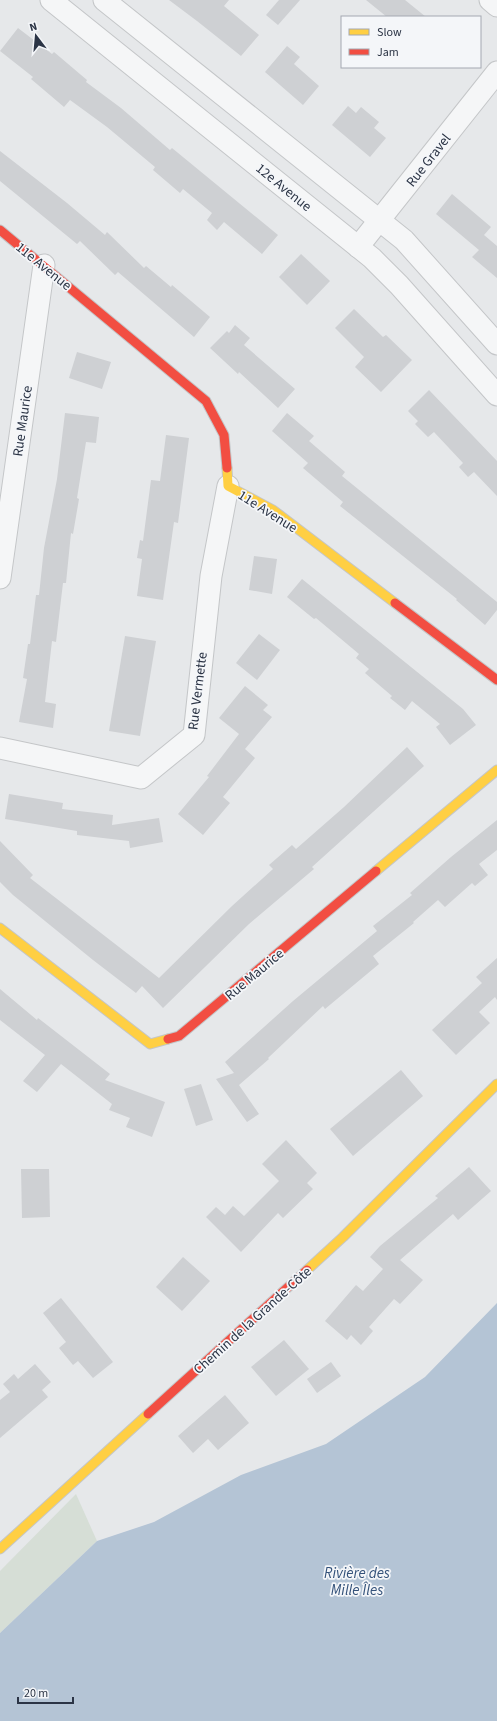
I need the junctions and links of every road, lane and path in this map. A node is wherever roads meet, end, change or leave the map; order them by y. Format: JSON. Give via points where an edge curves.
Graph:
{"nodes":[{"id":1,"x":51,"y":0,"type":"edge"},
{"id":2,"x":104,"y":0,"type":"edge"},
{"id":3,"x":490,"y":0,"type":"edge"},
{"id":4,"x":497,"y":6,"type":"edge"},
{"id":5,"x":497,"y":72,"type":"edge"},
{"id":6,"x":380,"y":221,"type":"junction"},
{"id":7,"x":0,"y":230,"type":"edge"},
{"id":8,"x":358,"y":247,"type":"junction"},
{"id":9,"x":44,"y":265,"type":"junction"},
{"id":10,"x":497,"y":344,"type":"edge"},
{"id":11,"x":497,"y":395,"type":"edge"},
{"id":12,"x":228,"y":486,"type":"junction"},
{"id":13,"x":0,"y":578,"type":"edge"},
{"id":14,"x":497,"y":680,"type":"edge"},
{"id":15,"x":0,"y":748,"type":"edge"},
{"id":16,"x":497,"y":770,"type":"edge"},
{"id":17,"x":0,"y":928,"type":"edge"},
{"id":18,"x":497,"y":1084,"type":"edge"},
{"id":19,"x":0,"y":1549,"type":"edge"}],
"edges":[{"from":1,"to":8,"type":"street","name":"12e Avenue"},
{"from":2,"to":6,"type":"street"},
{"from":3,"to":4,"type":"street"},
{"from":5,"to":6,"type":"street","name":"Rue Gravel"},
{"from":6,"to":8,"type":"street","name":"Rue Gravel"},
{"from":6,"to":10,"type":"street","via":[[404,240]]},
{"from":7,"to":9,"type":"street","name":"11e Avenue"},
{"from":8,"to":11,"type":"street","name":"12e Avenue","via":[[399,285]]},
{"from":9,"to":12,"type":"street","name":"11e Avenue","via":[[206,401],[224,435]]},
{"from":9,"to":13,"type":"street","name":"Rue Maurice"},
{"from":12,"to":14,"type":"street","name":"11e Avenue","via":[[273,510]]},
{"from":12,"to":15,"type":"street","name":"Rue Vermette","via":[[211,576],[194,735],[141,778]]},
{"from":16,"to":17,"type":"street","name":"Rue Maurice","via":[[179,1036],[150,1044]]},
{"from":18,"to":19,"type":"street","name":"Chemin de la Grande-Côte","via":[[343,1237]]}]}
